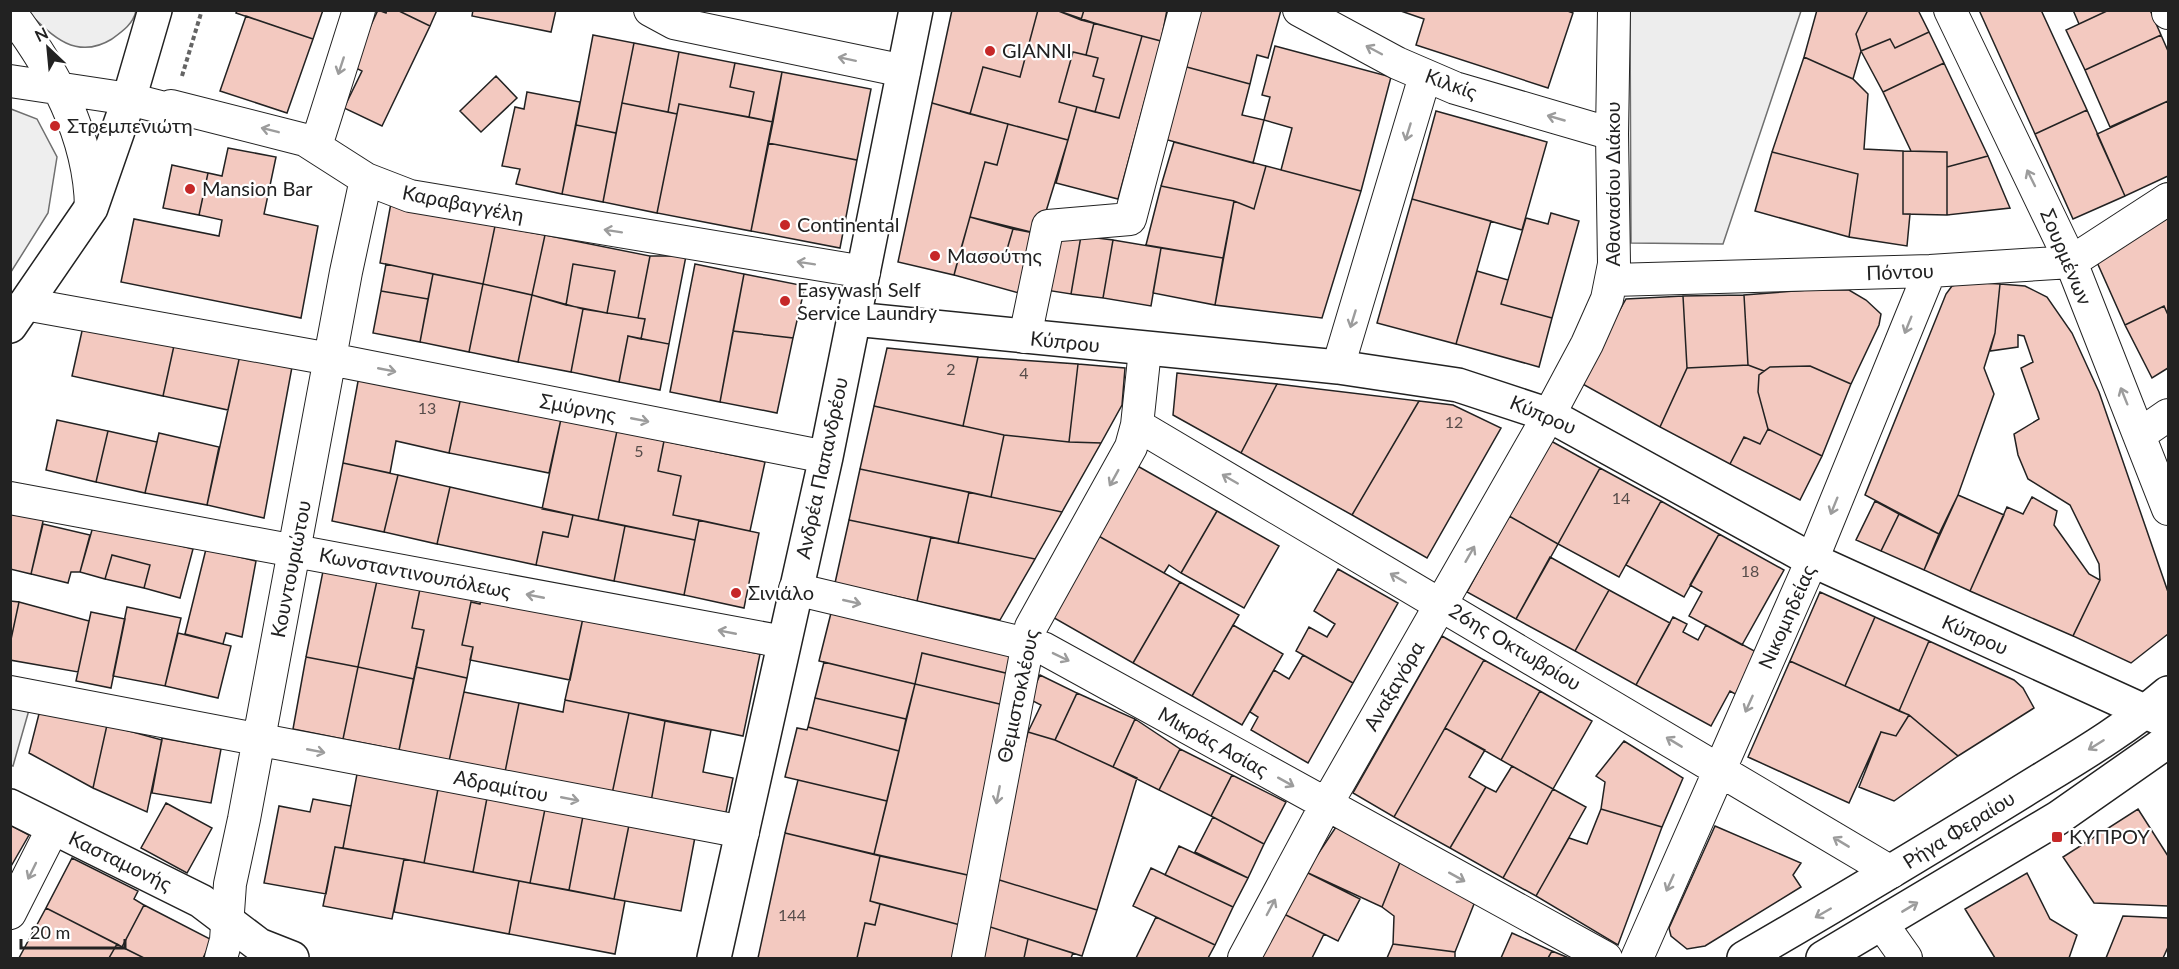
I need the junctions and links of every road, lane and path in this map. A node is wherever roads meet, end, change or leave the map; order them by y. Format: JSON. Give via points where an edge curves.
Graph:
{"nodes":[{"id":1,"x":155,"y":10,"type":"edge"},
{"id":2,"x":202,"y":10,"type":"edge"},
{"id":3,"x":359,"y":10,"type":"edge"},
{"id":4,"x":650,"y":10,"type":"edge"},
{"id":5,"x":916,"y":10,"type":"edge"},
{"id":6,"x":1185,"y":10,"type":"edge"},
{"id":7,"x":1299,"y":10,"type":"edge"},
{"id":8,"x":1614,"y":10,"type":"edge"},
{"id":9,"x":1950,"y":10,"type":"edge"},
{"id":10,"x":10,"y":12,"type":"edge"},
{"id":11,"x":904,"y":71,"type":"junction"},
{"id":12,"x":1425,"y":76,"type":"junction"},
{"id":13,"x":10,"y":81,"type":"edge"},
{"id":14,"x":59,"y":89,"type":"junction"},
{"id":15,"x":129,"y":99,"type":"junction"},
{"id":16,"x":172,"y":110,"type":"junction"},
{"id":17,"x":1612,"y":134,"type":"junction"},
{"id":18,"x":316,"y":146,"type":"junction"},
{"id":19,"x":366,"y":179,"type":"junction"},
{"id":20,"x":2169,"y":199,"type":"edge"},
{"id":21,"x":91,"y":208,"type":"junction"},
{"id":22,"x":2071,"y":262,"type":"junction"},
{"id":23,"x":1930,"y":271,"type":"junction"},
{"id":24,"x":864,"y":272,"type":"junction"},
{"id":25,"x":1613,"y":280,"type":"junction"},
{"id":26,"x":18,"y":315,"type":"edge"},
{"id":27,"x":854,"y":319,"type":"junction"},
{"id":28,"x":1025,"y":338,"type":"junction"},
{"id":29,"x":1145,"y":350,"type":"junction"},
{"id":30,"x":330,"y":359,"type":"junction"},
{"id":31,"x":1338,"y":367,"type":"junction"},
{"id":32,"x":1549,"y":415,"type":"junction"},
{"id":33,"x":2169,"y":416,"type":"edge"},
{"id":34,"x":1137,"y":425,"type":"junction"},
{"id":35,"x":2139,"y":435,"type":"junction"},
{"id":36,"x":826,"y":457,"type":"junction"},
{"id":37,"x":10,"y":498,"type":"edge"},
{"id":38,"x":2169,"y":509,"type":"edge"},
{"id":39,"x":294,"y":550,"type":"junction"},
{"id":40,"x":1812,"y":560,"type":"junction"},
{"id":41,"x":795,"y":589,"type":"junction"},
{"id":42,"x":1442,"y":603,"type":"junction"},
{"id":43,"x":784,"y":642,"type":"junction"},
{"id":44,"x":1027,"y":643,"type":"junction"},
{"id":45,"x":10,"y":692,"type":"edge"},
{"id":46,"x":2161,"y":709,"type":"edge"},
{"id":47,"x":259,"y":740,"type":"junction"},
{"id":48,"x":2169,"y":741,"type":"edge"},
{"id":49,"x":1720,"y":770,"type":"junction"},
{"id":50,"x":1326,"y":805,"type":"junction"},
{"id":51,"x":10,"y":807,"type":"edge"},
{"id":52,"x":53,"y":828,"type":"junction"},
{"id":53,"x":743,"y":832,"type":"junction"},
{"id":54,"x":1891,"y":872,"type":"junction"},
{"id":55,"x":10,"y":913,"type":"edge"},
{"id":56,"x":228,"y":919,"type":"junction"},
{"id":57,"x":1882,"y":924,"type":"junction"},
{"id":58,"x":221,"y":958,"type":"edge"},
{"id":59,"x":292,"y":958,"type":"edge"},
{"id":60,"x":714,"y":958,"type":"edge"},
{"id":61,"x":968,"y":958,"type":"edge"},
{"id":62,"x":1244,"y":958,"type":"edge"},
{"id":63,"x":1606,"y":958,"type":"edge"},
{"id":64,"x":1637,"y":958,"type":"edge"},
{"id":65,"x":1744,"y":958,"type":"edge"},
{"id":66,"x":1823,"y":958,"type":"edge"},
{"id":67,"x":1906,"y":958,"type":"edge"}],
"edges":[{"from":1,"to":15,"type":"street"},
{"from":2,"to":16,"type":"path"},
{"from":3,"to":18,"type":"street","one_way":true},
{"from":11,"to":4,"type":"street","one_way":true,"via":[[674,23]]},
{"from":5,"to":11,"type":"street","name":"Ανδρέα Παπανδρέου"},
{"from":6,"to":28,"type":"street","via":[[1130,219],[1048,226]]},
{"from":12,"to":7,"type":"street","name":"Κιλκίς","one_way":true},
{"from":8,"to":17,"type":"street","name":"Αθανασίου Διάκου"},
{"from":22,"to":9,"type":"street","name":"Σουρμένων","one_way":true},
{"from":10,"to":14,"type":"street"},
{"from":11,"to":24,"type":"street","name":"Ανδρέα Παπανδρέου"},
{"from":17,"to":12,"type":"street","name":"Κιλκίς","one_way":true},
{"from":12,"to":31,"type":"street","one_way":true},
{"from":13,"to":14,"type":"street","name":"Καραβαγγέλη"},
{"from":14,"to":15,"type":"street","name":"Καραβαγγέλη"},
{"from":14,"to":21,"type":"street","via":[[86,158]]},
{"from":15,"to":16,"type":"street","name":"Καραβαγγέλη"},
{"from":15,"to":21,"type":"street"},
{"from":18,"to":16,"type":"street","name":"Καραβαγγέλη","one_way":true,"via":[[279,132],[171,106]]},
{"from":17,"to":25,"type":"street","name":"Αθανασίου Διάκου"},
{"from":18,"to":19,"type":"street","name":"Καραβαγγέλη"},
{"from":24,"to":19,"type":"street","name":"Καραβαγγέλη","one_way":true,"via":[[410,196]]},
{"from":19,"to":30,"type":"street","name":"Κουντουριώτου"},
{"from":20,"to":22,"type":"street","name":"Πόντου"},
{"from":21,"to":26,"type":"street"},
{"from":22,"to":23,"type":"street","name":"Πόντου"},
{"from":35,"to":22,"type":"street","name":"Σουρμένων","one_way":true},
{"from":23,"to":25,"type":"street","name":"Πόντου"},
{"from":23,"to":40,"type":"street","name":"Νικομηδείας","one_way":true},
{"from":24,"to":27,"type":"street","name":"Ανδρέα Παπανδρέου"},
{"from":25,"to":32,"type":"street","name":"Αθανασίου Διάκου","via":[[1587,344]]},
{"from":26,"to":30,"type":"street","name":"Σμύρνης"},
{"from":27,"to":28,"type":"street","name":"Κύπρου"},
{"from":27,"to":36,"type":"street","name":"Ανδρέα Παπανδρέου"},
{"from":28,"to":29,"type":"street","name":"Κύπρου"},
{"from":29,"to":31,"type":"street","name":"Κύπρου"},
{"from":29,"to":34,"type":"street","name":"Θεμιστοκλέους"},
{"from":30,"to":36,"type":"street","name":"Σμύρνης","one_way":true},
{"from":30,"to":39,"type":"street","name":"Κουντουριώτου"},
{"from":31,"to":32,"type":"street","name":"Κύπρου","via":[[1458,386]]},
{"from":32,"to":40,"type":"street","name":"Κύπρου"},
{"from":42,"to":32,"type":"street","name":"Αναξαγόρα","one_way":true},
{"from":33,"to":35,"type":"street"},
{"from":42,"to":34,"type":"street","name":"26ης Οκτωβρίου","one_way":true},
{"from":34,"to":44,"type":"street","name":"Θεμιστοκλέους","one_way":true,"via":[[1131,447],[1034,619]]},
{"from":35,"to":38,"type":"street","name":"Σουρμένων"},
{"from":36,"to":41,"type":"street","name":"Ανδρέα Παπανδρέου"},
{"from":37,"to":39,"type":"street","name":"Κωνσταντινουπόλεως"},
{"from":43,"to":39,"type":"street","name":"Κωνσταντινουπόλεως","one_way":true},
{"from":39,"to":47,"type":"street","name":"Κουντουριώτου"},
{"from":40,"to":46,"type":"street","name":"Κύπρου"},
{"from":40,"to":49,"type":"street","name":"Νικομηδείας","one_way":true},
{"from":41,"to":43,"type":"street","name":"Ανδρέα Παπανδρέου"},
{"from":41,"to":44,"type":"street","name":"Μικράς Ασίας","one_way":true},
{"from":49,"to":42,"type":"street","name":"26ης Οκτωβρίου","one_way":true},
{"from":42,"to":50,"type":"street","name":"Αναξαγόρα"},
{"from":43,"to":53,"type":"street","name":"Ανδρέα Παπανδρέου"},
{"from":44,"to":50,"type":"street","name":"Μικράς Ασίας","one_way":true,"via":[[1070,661]]},
{"from":44,"to":61,"type":"street","name":"Θεμιστοκλέους","one_way":true},
{"from":45,"to":47,"type":"street","name":"Αδραμίτου"},
{"from":46,"to":54,"type":"street","name":"Ρήγα Φεραίου","one_way":true},
{"from":47,"to":53,"type":"street","name":"Αδραμίτου","one_way":true},
{"from":47,"to":56,"type":"street","name":"Κουντουριώτου","via":[[230,884]]},
{"from":57,"to":48,"type":"street","name":"Ρήγα Φεραίου","one_way":true,"via":[[2058,818]]},
{"from":54,"to":49,"type":"street","name":"26ης Οκτωβρίου","one_way":true},
{"from":49,"to":64,"type":"street","name":"Νικομηδείας","one_way":true},
{"from":62,"to":50,"type":"street","name":"Αναξαγόρα","one_way":true},
{"from":50,"to":63,"type":"street","name":"Μικράς Ασίας","one_way":true},
{"from":51,"to":52,"type":"street","name":"Κασταμονής"},
{"from":52,"to":55,"type":"street","one_way":true},
{"from":52,"to":56,"type":"street","name":"Κασταμονής","via":[[201,901]]},
{"from":53,"to":60,"type":"street","name":"Ανδρέα Παπανδρέου"},
{"from":54,"to":65,"type":"street","name":"Ρήγα Φεραίου","one_way":true},
{"from":56,"to":58,"type":"street","name":"Κουντουριώτου"},
{"from":56,"to":59,"type":"street","name":"Κασταμονής","via":[[259,945]]},
{"from":57,"to":66,"type":"street","name":"Ρήγα Φεραίου"},
{"from":57,"to":67,"type":"street"}]}
